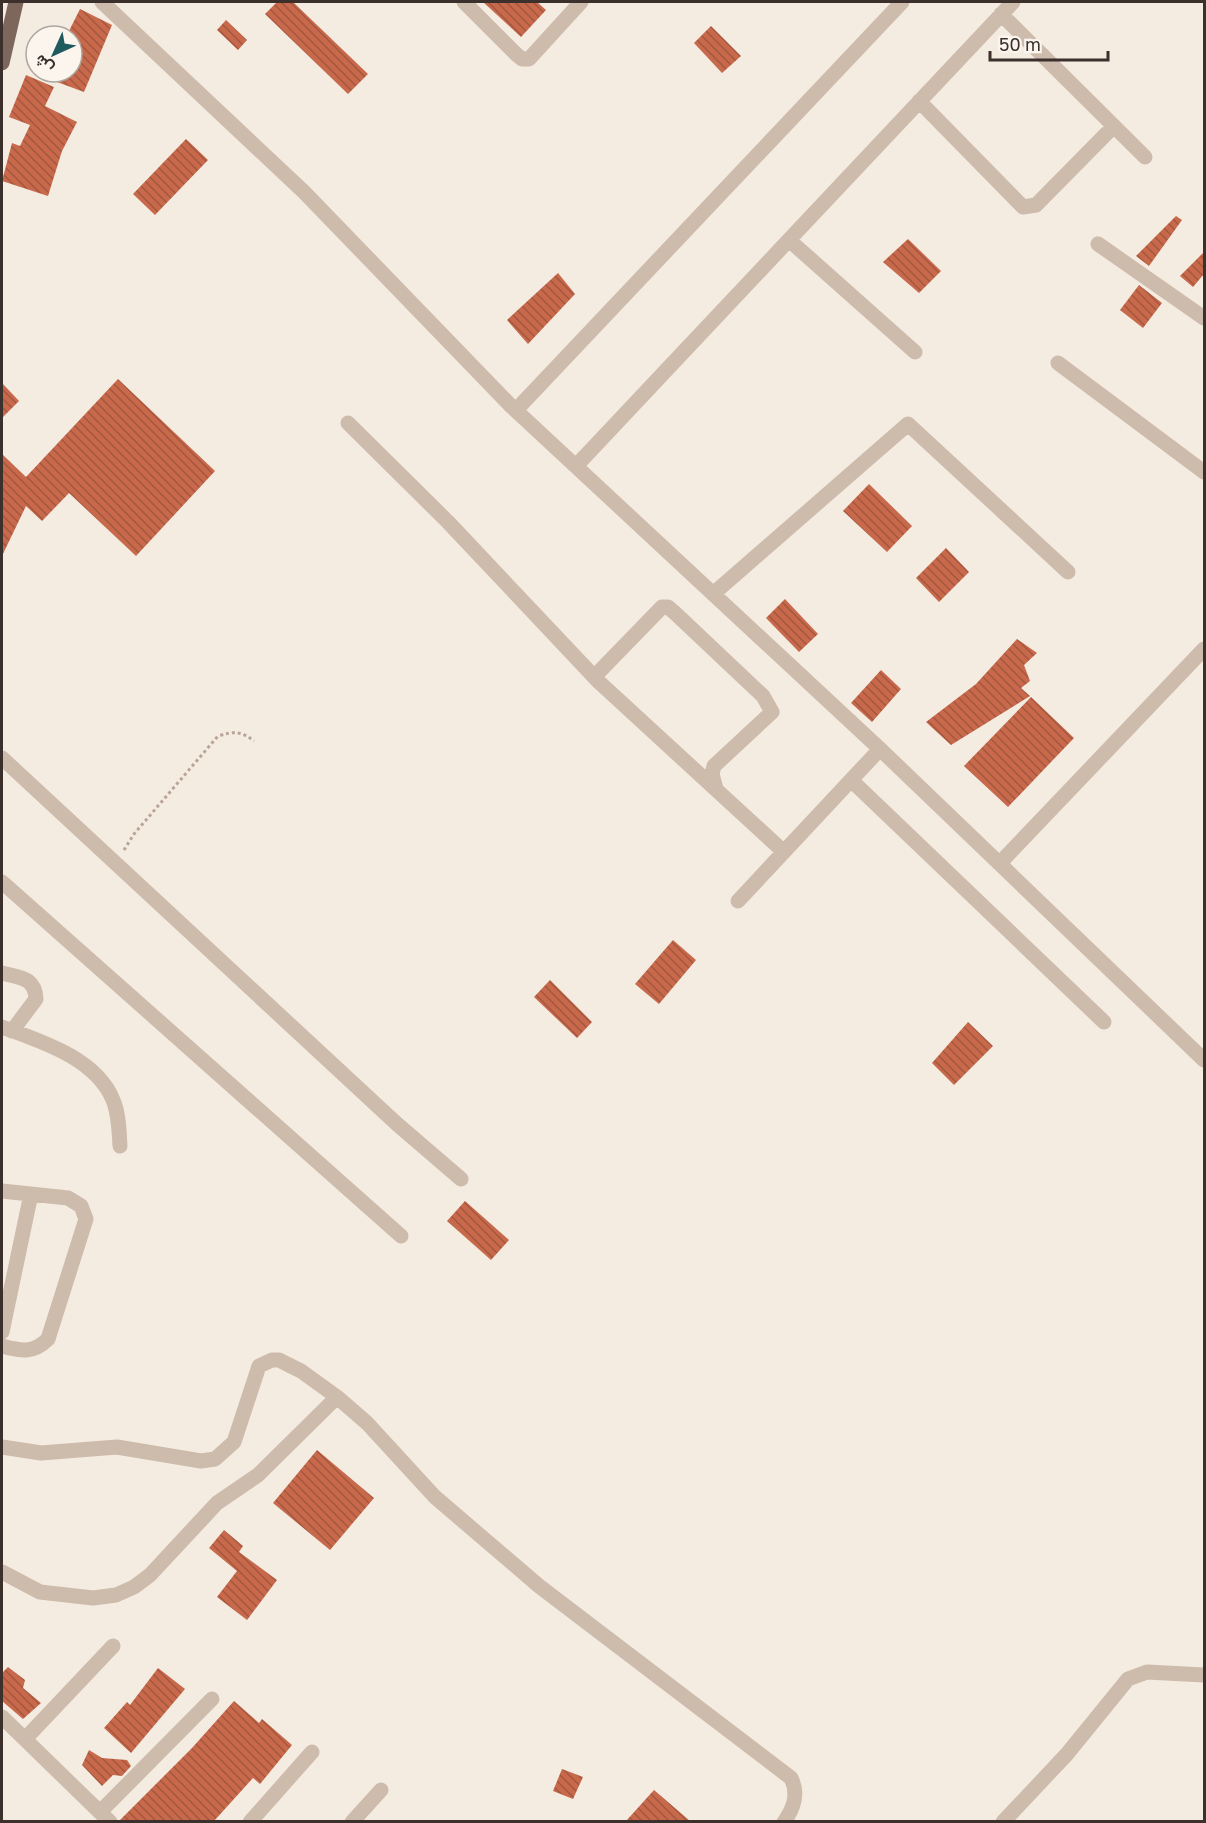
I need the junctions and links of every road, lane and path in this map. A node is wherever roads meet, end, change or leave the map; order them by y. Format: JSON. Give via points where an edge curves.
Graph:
{"nodes":[{"id":1,"x":16,"y":2,"type":"edge"},
{"id":2,"x":102,"y":2,"type":"edge"},
{"id":3,"x":464,"y":2,"type":"edge"},
{"id":4,"x":581,"y":2,"type":"edge"},
{"id":5,"x":902,"y":2,"type":"edge"},
{"id":6,"x":1013,"y":2,"type":"edge"},
{"id":7,"x":1001,"y":14,"type":"junction"},
{"id":8,"x":2,"y":63,"type":"edge"},
{"id":9,"x":919,"y":101,"type":"junction"},
{"id":10,"x":1114,"y":126,"type":"junction"},
{"id":11,"x":1145,"y":157,"type":"dead end"},
{"id":12,"x":789,"y":240,"type":"junction"},
{"id":13,"x":1098,"y":244,"type":"dead end"},
{"id":14,"x":1204,"y":318,"type":"edge"},
{"id":15,"x":915,"y":352,"type":"dead end"},
{"id":16,"x":1058,"y":363,"type":"dead end"},
{"id":17,"x":516,"y":410,"type":"junction"},
{"id":18,"x":348,"y":423,"type":"dead end"},
{"id":19,"x":576,"y":466,"type":"junction"},
{"id":20,"x":1204,"y":472,"type":"edge"},
{"id":21,"x":1068,"y":572,"type":"dead end"},
{"id":22,"x":713,"y":594,"type":"junction"},
{"id":23,"x":1204,"y":649,"type":"edge"},
{"id":24,"x":594,"y":677,"type":"junction"},
{"id":25,"x":254,"y":741,"type":"dead end"},
{"id":26,"x":880,"y":749,"type":"junction"},
{"id":27,"x":2,"y":758,"type":"edge"},
{"id":28,"x":851,"y":780,"type":"junction"},
{"id":29,"x":716,"y":789,"type":"junction"},
{"id":30,"x":784,"y":852,"type":"junction"},
{"id":31,"x":116,"y":862,"type":"junction"},
{"id":32,"x":1000,"y":863,"type":"junction"},
{"id":33,"x":2,"y":882,"type":"edge"},
{"id":34,"x":738,"y":901,"type":"dead end"},
{"id":35,"x":2,"y":973,"type":"edge"},
{"id":36,"x":1104,"y":1022,"type":"dead end"},
{"id":37,"x":7,"y":1029,"type":"edge"},
{"id":38,"x":1204,"y":1060,"type":"edge"},
{"id":39,"x":120,"y":1146,"type":"dead end"},
{"id":40,"x":461,"y":1179,"type":"dead end"},
{"id":41,"x":2,"y":1191,"type":"edge"},
{"id":42,"x":31,"y":1194,"type":"junction"},
{"id":43,"x":401,"y":1236,"type":"dead end"},
{"id":44,"x":2,"y":1332,"type":"edge"},
{"id":45,"x":2,"y":1346,"type":"edge"},
{"id":46,"x":337,"y":1397,"type":"junction"},
{"id":47,"x":2,"y":1447,"type":"edge"},
{"id":48,"x":2,"y":1572,"type":"edge"},
{"id":49,"x":112,"y":1646,"type":"dead end"},
{"id":50,"x":1204,"y":1674,"type":"edge"},
{"id":51,"x":212,"y":1699,"type":"dead end"},
{"id":52,"x":2,"y":1717,"type":"edge"},
{"id":53,"x":25,"y":1739,"type":"junction"},
{"id":54,"x":312,"y":1752,"type":"dead end"},
{"id":55,"x":381,"y":1790,"type":"dead end"},
{"id":56,"x":105,"y":1817,"type":"edge"},
{"id":57,"x":250,"y":1821,"type":"edge"},
{"id":58,"x":352,"y":1821,"type":"edge"},
{"id":59,"x":784,"y":1821,"type":"edge"},
{"id":60,"x":1003,"y":1821,"type":"edge"}],
"edges":[{"from":1,"to":8,"type":"main road"},
{"from":2,"to":17,"type":"street","via":[[304,192]]},
{"from":3,"to":4,"type":"street","via":[[516,54],[529,60]]},
{"from":5,"to":17,"type":"street"},
{"from":6,"to":7,"type":"street"},
{"from":7,"to":9,"type":"street"},
{"from":7,"to":10,"type":"street"},
{"from":9,"to":10,"type":"street","via":[[1028,208],[1036,205]]},
{"from":9,"to":12,"type":"street"},
{"from":10,"to":11,"type":"street"},
{"from":12,"to":15,"type":"street"},
{"from":12,"to":19,"type":"street"},
{"from":13,"to":14,"type":"street"},
{"from":16,"to":20,"type":"street"},
{"from":17,"to":19,"type":"street"},
{"from":18,"to":24,"type":"street"},
{"from":19,"to":22,"type":"street"},
{"from":21,"to":22,"type":"street","via":[[908,424]]},
{"from":22,"to":26,"type":"street"},
{"from":23,"to":32,"type":"street"},
{"from":24,"to":29,"type":"street"},
{"from":24,"to":29,"type":"street","via":[[662,607],[668,607],[763,696],[772,712],[714,766]]},
{"from":25,"to":31,"type":"path","via":[[243,732],[218,736],[134,834]]},
{"from":26,"to":28,"type":"street"},
{"from":26,"to":32,"type":"street"},
{"from":27,"to":31,"type":"street"},
{"from":28,"to":30,"type":"street"},
{"from":28,"to":36,"type":"street"},
{"from":29,"to":30,"type":"street"},
{"from":30,"to":34,"type":"street"},
{"from":31,"to":40,"type":"street"},
{"from":32,"to":38,"type":"street"},
{"from":33,"to":43,"type":"street"},
{"from":35,"to":37,"type":"street","via":[[30,980],[36,987],[36,999]]},
{"from":37,"to":39,"type":"street","via":[[72,1056],[109,1090],[116,1109]]},
{"from":41,"to":42,"type":"street"},
{"from":42,"to":44,"type":"street"},
{"from":42,"to":45,"type":"street","via":[[68,1198],[81,1206],[86,1219],[48,1339],[38,1349],[24,1352]]},
{"from":46,"to":47,"type":"street","via":[[301,1371],[272,1360],[255,1372],[234,1442],[215,1458],[201,1461],[117,1448],[41,1453]]},
{"from":46,"to":48,"type":"street","via":[[258,1475],[217,1503],[134,1587],[116,1595],[93,1598],[40,1592]]},
{"from":46,"to":59,"type":"street","via":[[367,1423],[435,1497],[539,1586],[791,1778],[795,1798]]},
{"from":49,"to":53,"type":"street"},
{"from":50,"to":60,"type":"street","via":[[1147,1672],[1128,1679],[1067,1754]]},
{"from":51,"to":56,"type":"street"},
{"from":52,"to":53,"type":"street"},
{"from":53,"to":56,"type":"street"},
{"from":54,"to":57,"type":"street"},
{"from":55,"to":58,"type":"street"}]}
